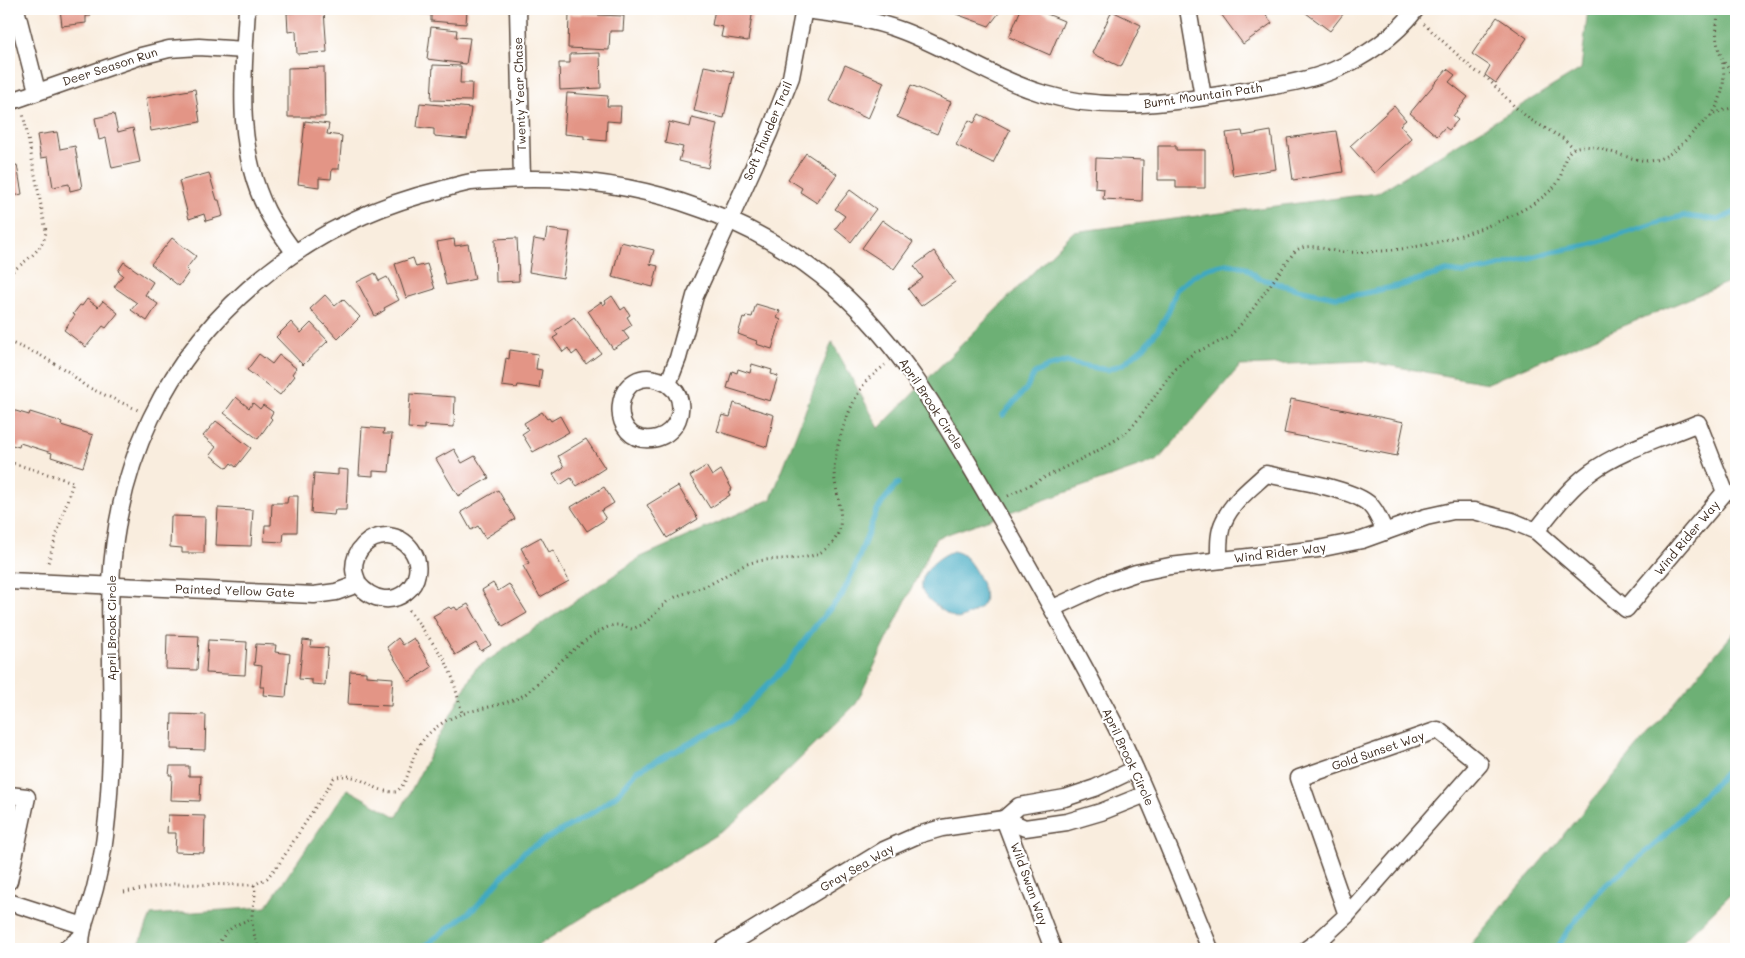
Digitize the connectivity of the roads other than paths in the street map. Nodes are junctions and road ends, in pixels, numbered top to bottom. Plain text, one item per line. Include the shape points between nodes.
1 (16, 9) edge
2 (248, 9) edge
3 (518, 9) edge
4 (1188, 9) edge
5 (804, 10) edge
6 (1415, 11) edge
7 (245, 50) junction
8 (38, 91) junction
9 (1203, 98) junction
10 (14, 100) edge
11 (522, 179) junction
12 (729, 220) junction
13 (294, 252) junction
14 (668, 384) dead end
15 (1536, 531) junction
16 (1385, 532) junction
17 (1219, 560) junction
18 (9, 581) edge
19 (358, 584) dead end
20 (110, 586) junction
21 (1053, 608) junction
22 (1135, 769) junction
23 (1146, 794) junction
24 (9, 795) edge
25 (1004, 819) junction
26 (9, 881) edge
27 (9, 902) edge
28 (1347, 915) junction
29 (82, 938) edge
30 (66, 949) edge
31 (722, 949) edge
32 (1053, 949) edge
33 (1210, 949) edge
34 (1307, 949) edge

1 - 8 street
2 - 7 street
3 - 11 street, Twenty Year Chase
4 - 9 street
5 - 9 street, Burnt Mountain Path via 879,23 1016,83 1070,100 1133,106
5 - 12 street, Soft Thunder Trail via 791,77 770,133
6 - 9 street, Burnt Mountain Path via 1374,49 1332,71 1296,82
7 - 8 street, Deer Season Run via 169,49
7 - 13 street via 242,91 248,152 267,211
8 - 10 street, Deer Season Run
11 - 12 street, April Brook Circle via 591,182 628,188 691,205
11 - 13 street, April Brook Circle via 471,182 414,196 366,214
12 - 14 street, Soft Thunder Trail via 695,296
12 - 21 street, April Brook Circle via 800,260 832,285 866,316 898,354 937,409
13 - 20 street, April Brook Circle via 255,281 208,330 152,416 121,504
15 - 15 street, Wind Rider Way via 1626,609 1725,492 1698,423 1613,458 1590,473 1567,493
15 - 16 street, Wind Rider Way via 1512,520 1474,511 1426,517
16 - 17 street, Wind Rider Way via 1318,549
16 - 17 street via 1371,506 1363,499 1350,493 1266,474 1233,507 1223,522
17 - 21 street, Wind Rider Way via 1136,573
18 - 20 street, Painted Yellow Gate
19 - 20 street, Painted Yellow Gate via 314,595
20 - 29 street, April Brook Circle via 112,733 108,799 102,855
21 - 22 street, April Brook Circle
22 - 23 street, April Brook Circle
22 - 25 street, Gray Sea Way via 1065,798 1019,806
23 - 25 street, Gray Sea Way via 1067,822 1025,828
23 - 33 street, April Brook Circle
24 - 26 street via 27,797
25 - 31 street, Gray Sea Way via 942,828 884,850
25 - 32 street, Wild Swan Way
27 - 29 street
28 - 28 street, Gold Sunset Way via 1480,764 1438,730 1299,778
28 - 34 street, Gold Sunset Way
29 - 30 street

